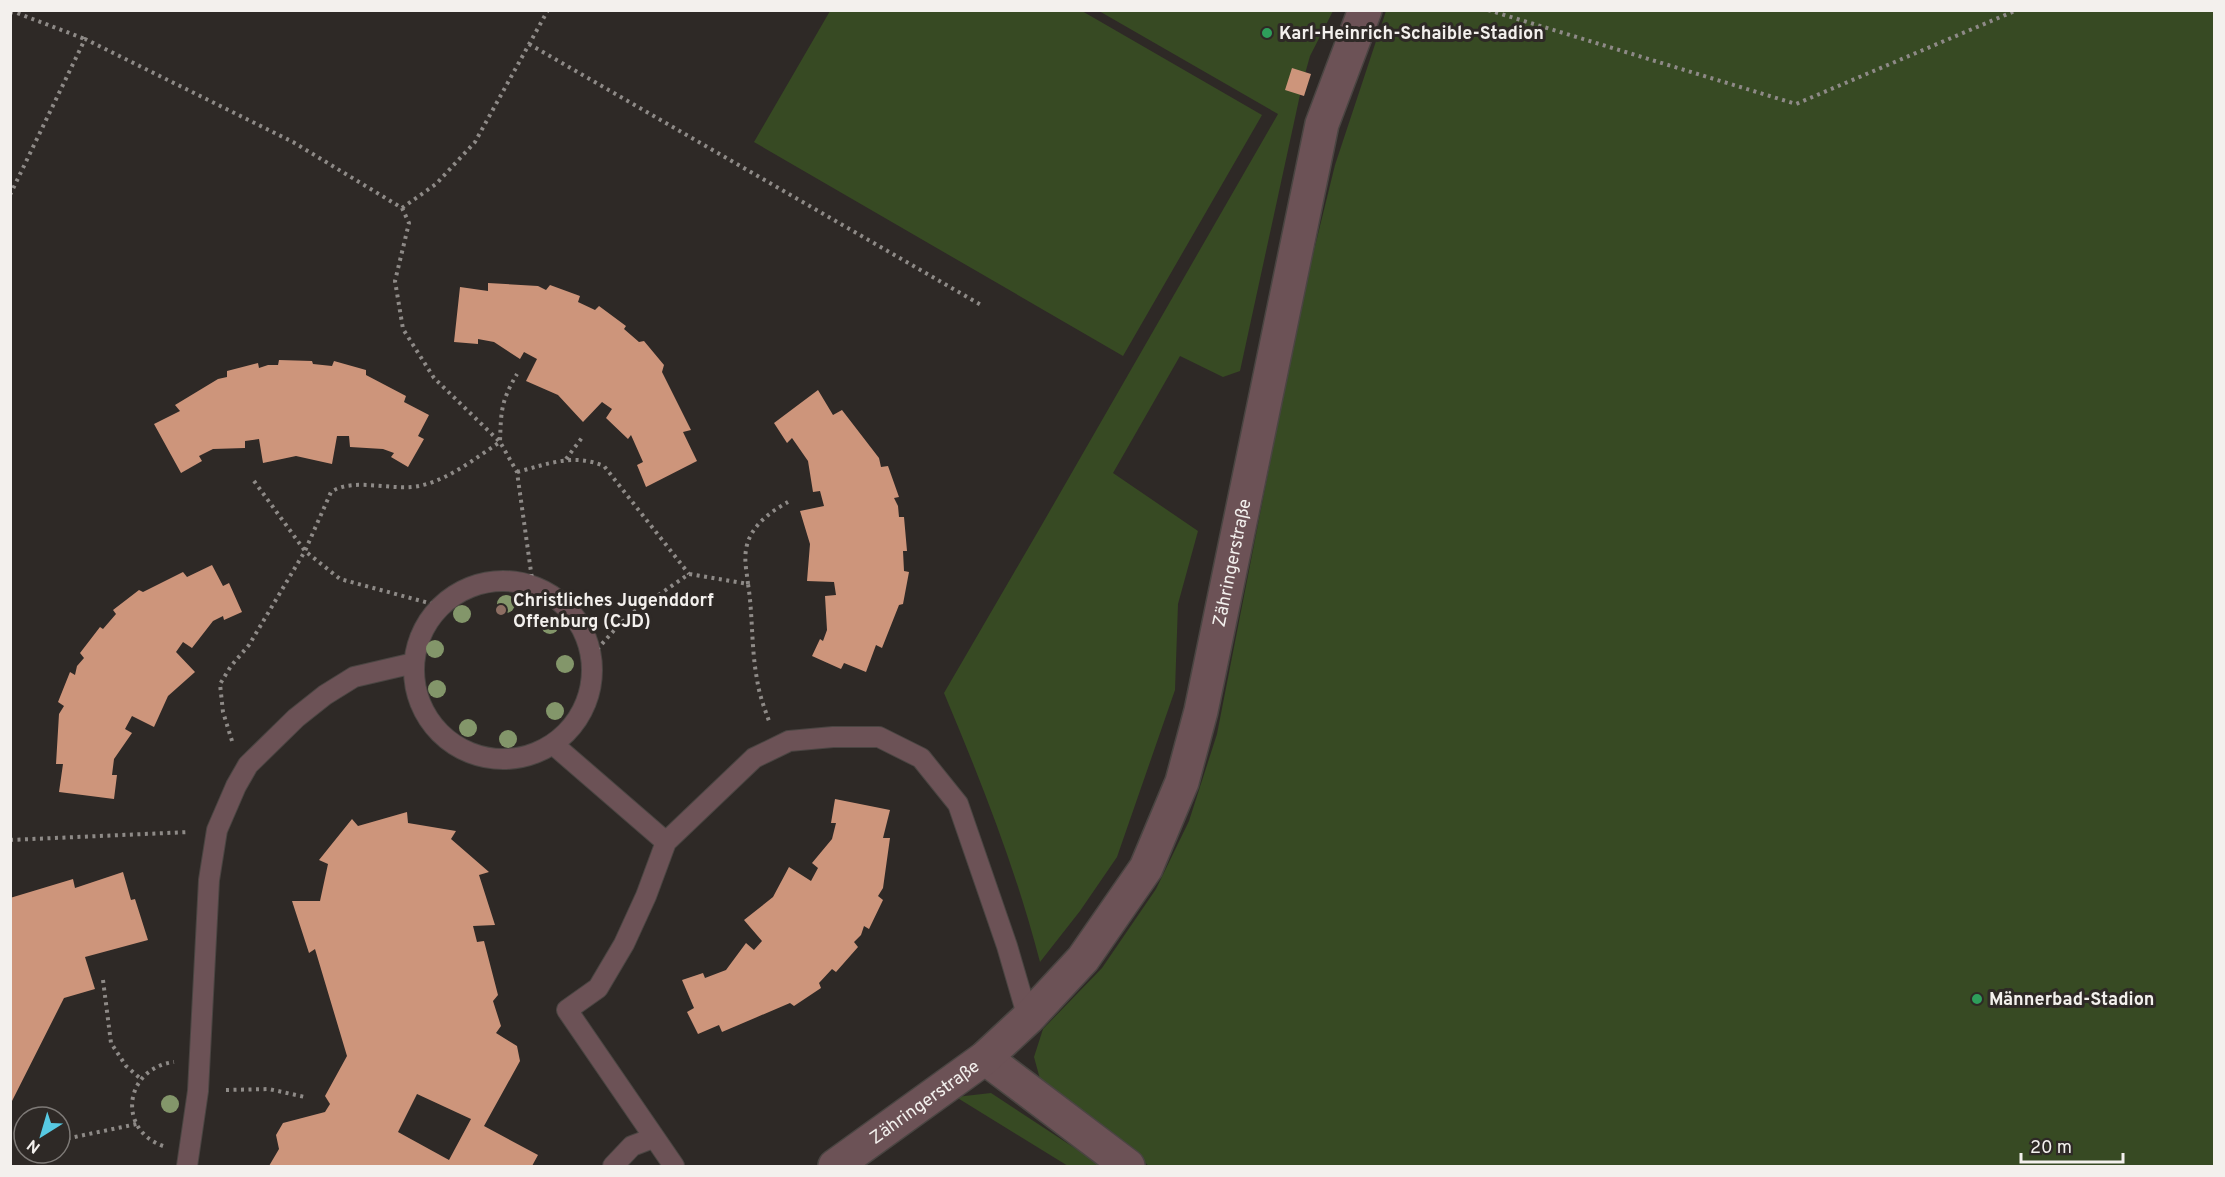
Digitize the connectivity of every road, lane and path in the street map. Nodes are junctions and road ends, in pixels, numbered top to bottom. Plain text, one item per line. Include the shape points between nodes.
1 (548, 10) edge
2 (1365, 10) edge
3 (1488, 10) edge
4 (2017, 10) edge
5 (10, 12) edge
6 (85, 39) junction
7 (529, 44) junction
8 (10, 195) edge
9 (402, 208) junction
10 (983, 306) dead end
11 (517, 374) dead end
12 (584, 435) dead end
13 (500, 442) junction
14 (566, 460) junction
15 (517, 472) junction
16 (254, 482) dead end
17 (788, 501) dead end
18 (305, 551) junction
19 (689, 574) junction
20 (748, 584) junction
21 (533, 586) junction
22 (440, 606) junction
23 (592, 655) junction
24 (414, 663) junction
25 (554, 745) junction
26 (779, 746) junction
27 (249, 765) junction
28 (217, 830) junction
29 (10, 840) edge
30 (666, 842) junction
31 (103, 980) dead end
32 (1028, 1018) junction
33 (985, 1058) junction
34 (198, 1067) junction
35 (141, 1079) junction
36 (198, 1091) junction
37 (305, 1097) dead end
38 (137, 1124) junction
39 (72, 1138) edge
40 (653, 1138) junction
41 (190, 1147) junction
42 (187, 1167) edge
43 (614, 1167) edge
44 (674, 1167) edge
45 (835, 1167) edge
46 (1128, 1167) edge

1 - 7 path
2 - 32 street, Zähringerstraße via 1322,124 1201,711 1182,782 1146,868 1083,959
3 - 4 path via 1796,104
5 - 6 path
6 - 8 path
6 - 9 path via 293,142
7 - 9 path via 475,142 436,184
7 - 10 path
9 - 13 path via 409,224 395,281 403,329 435,378
11 - 13 path via 505,395
12 - 14 path
13 - 15 path
13 - 18 path via 456,471 424,485 339,487 331,492
14 - 15 path
14 - 19 path via 588,459 604,466
15 - 21 path
16 - 18 path
17 - 20 path via 768,514 753,533 746,550
18 - 22 path via 340,579
18 - 27 path via 249,645 220,684 232,740
19 - 20 path
19 - 23 path via 625,618
20 - 26 path via 756,678
21 - 22 lane via 509,581 484,583 460,592
21 - 23 lane via 572,613 585,632
22 - 24 lane via 427,623
23 - 25 lane via 592,681 586,706 572,728
24 - 25 lane via 417,692 428,718 447,740 471,754 499,760 528,757
24 - 27 lane via 354,677 296,718
25 - 30 lane
26 - 30 lane via 754,758
26 - 32 lane via 811,739 879,737 921,758 958,804
27 - 28 lane
28 - 29 path
28 - 34 lane via 209,880
30 - 40 lane via 624,944 598,988 567,1010
31 - 35 path via 111,1043 126,1066
32 - 33 street, Zähringerstraße
33 - 45 street, Zähringerstraße
33 - 46 street, Zähringerstraße
34 - 35 path via 180,1061 160,1064
34 - 36 lane
35 - 38 path via 134,1091 132,1110
36 - 37 path via 269,1089
36 - 41 lane
38 - 39 path
38 - 41 path via 152,1142 170,1149
40 - 43 lane via 632,1146
40 - 44 lane
41 - 42 lane

